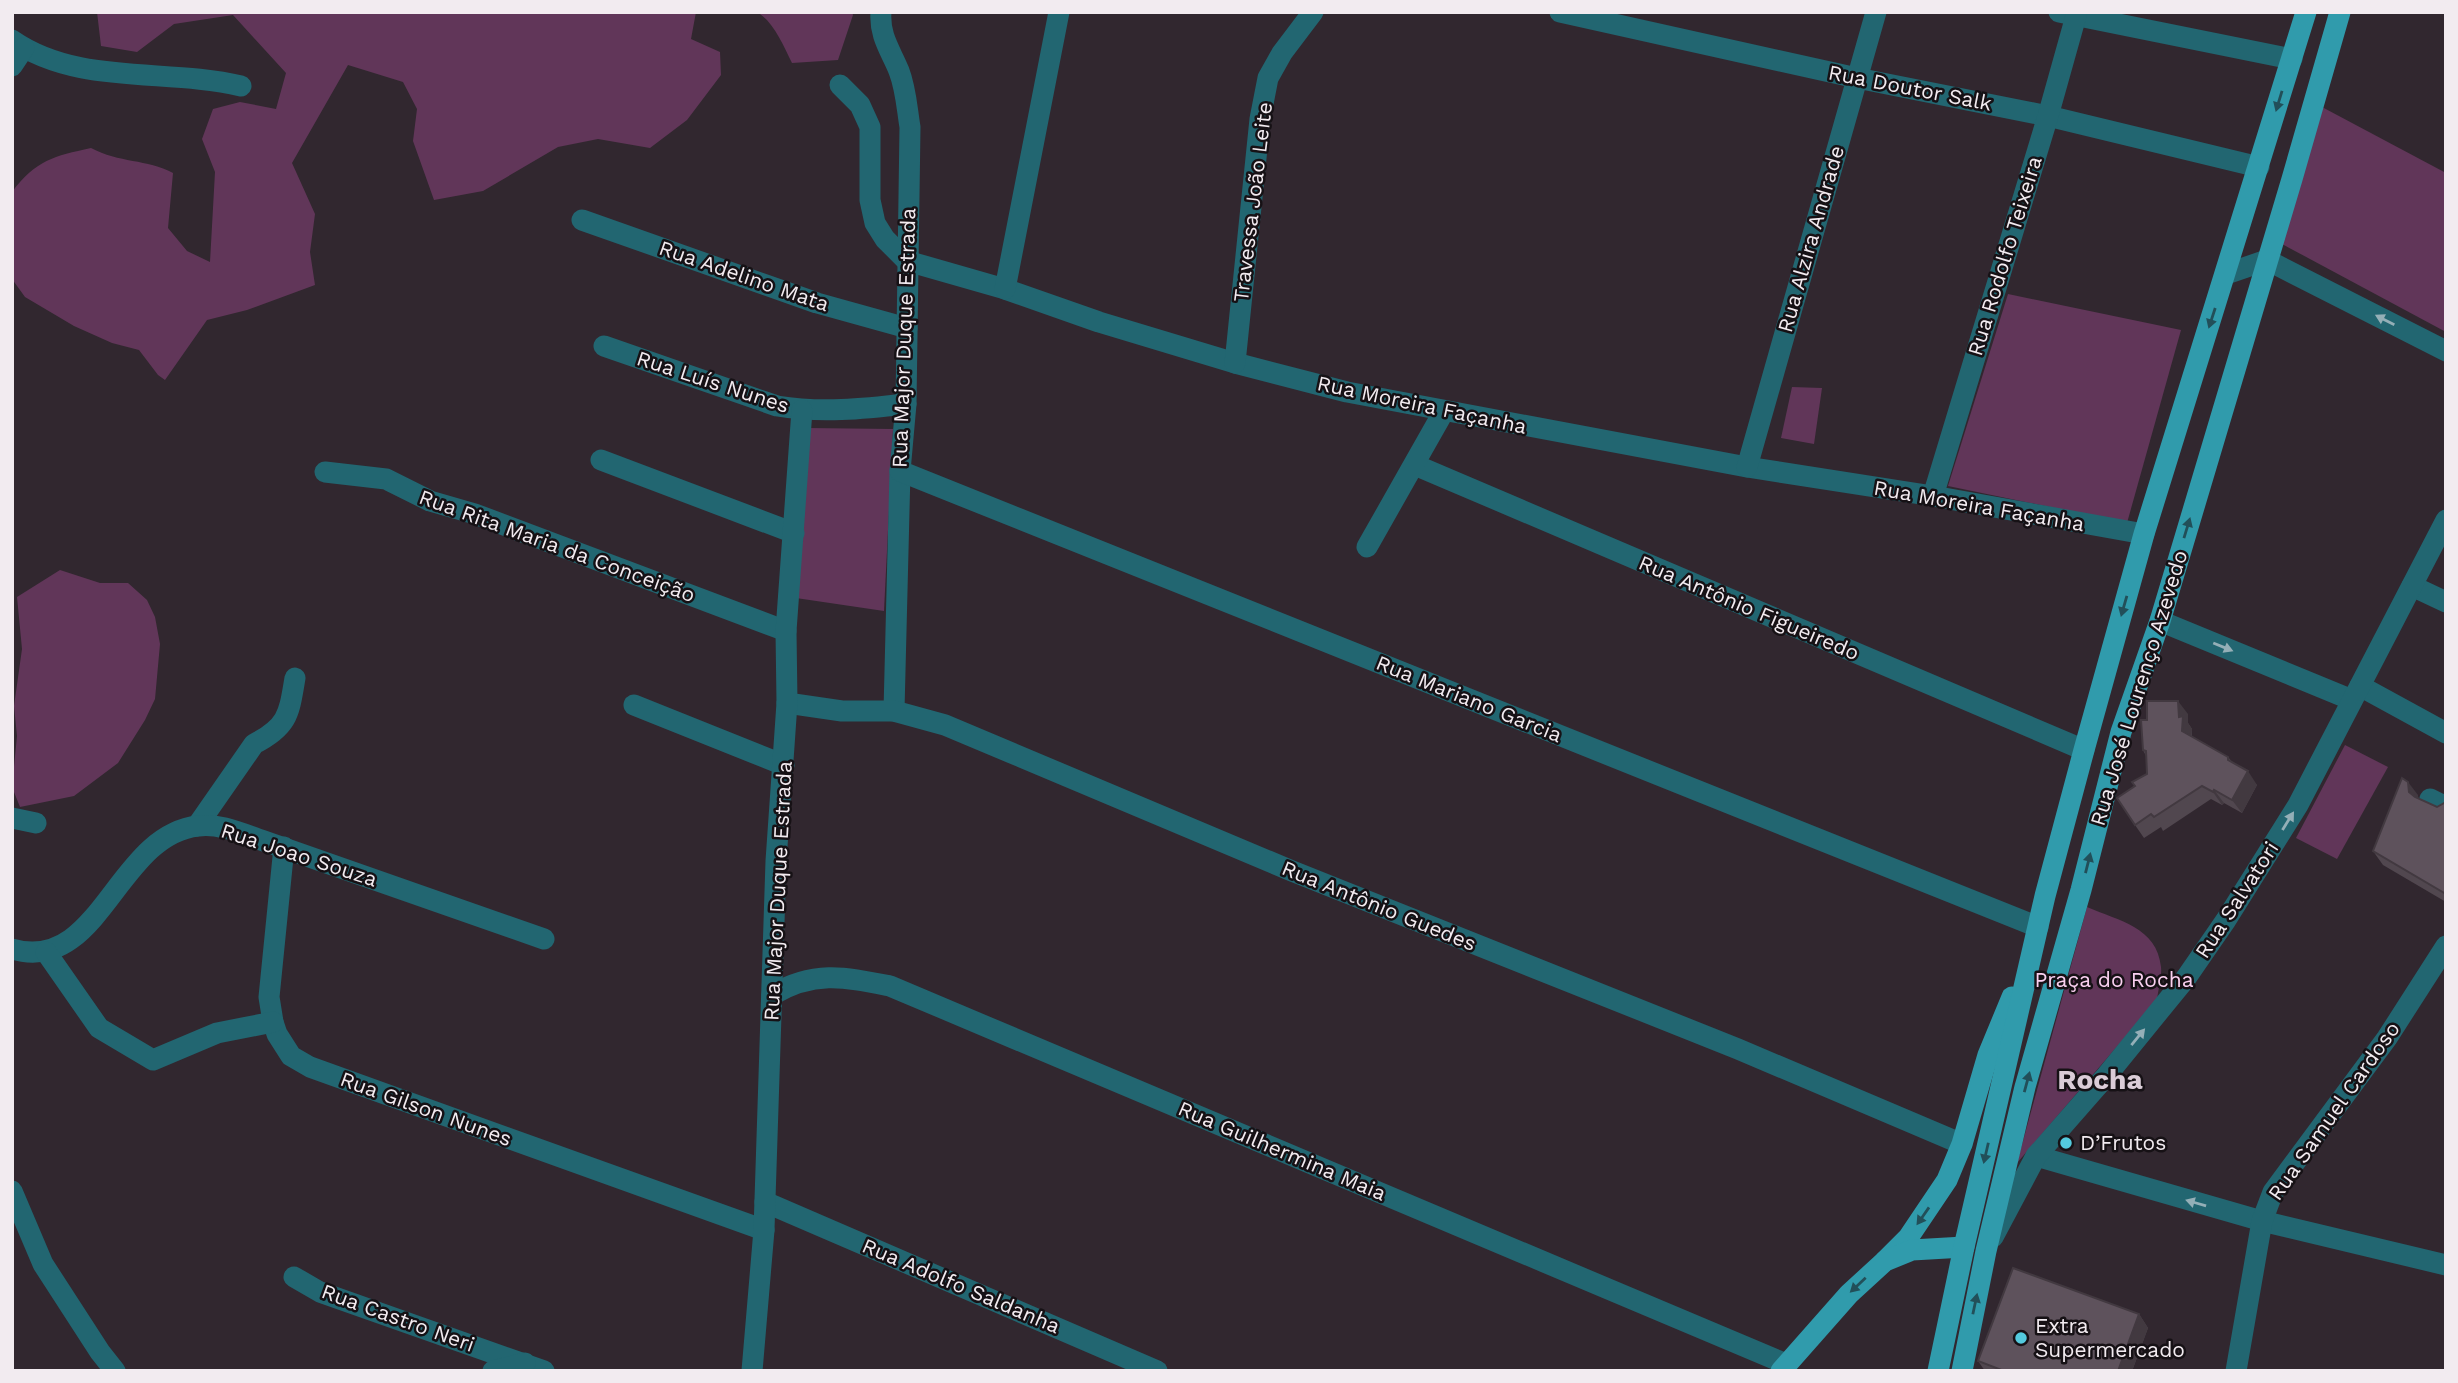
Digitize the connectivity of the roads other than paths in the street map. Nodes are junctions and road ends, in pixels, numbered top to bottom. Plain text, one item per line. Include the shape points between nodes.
1 (881, 12) edge
2 (1059, 12) edge
3 (1313, 12) edge
4 (1560, 12) edge
5 (1876, 12) edge
6 (2306, 12) edge
7 (2340, 12) edge
8 (2068, 14) edge
9 (16, 52) edge
10 (2292, 59) junction
11 (1857, 78) junction
12 (840, 85) dead end
13 (241, 86) dead end
14 (2048, 116) junction
15 (2259, 167) junction
16 (582, 220) dead end
17 (2267, 260) junction
18 (907, 261) junction
19 (2226, 274) junction
20 (1005, 289) junction
21 (907, 328) junction
22 (604, 346) dead end
23 (2446, 351) edge
24 (1235, 363) junction
25 (906, 404) junction
26 (802, 410) junction
27 (1444, 411) junction
28 (601, 460) dead end
29 (1415, 466) junction
30 (1747, 467) junction
31 (900, 471) junction
32 (325, 472) dead end
33 (1933, 496) junction
34 (2446, 520) edge
35 (794, 533) junction
36 (2144, 534) junction
37 (1367, 547) dead end
38 (2412, 586) junction
39 (2446, 602) edge
40 (2160, 621) junction
41 (786, 631) junction
42 (295, 678) dead end
43 (2356, 693) junction
44 (787, 703) junction
45 (634, 705) dead end
46 (894, 711) junction
47 (2446, 733) edge
48 (2084, 750) junction
49 (785, 765) junction
50 (12, 818) edge
51 (36, 823) dead end
52 (197, 825) junction
53 (284, 847) junction
54 (2038, 927) junction
55 (544, 939) dead end
56 (2446, 946) edge
57 (12, 949) edge
58 (2033, 951) junction
59 (46, 952) junction
60 (772, 995) junction
61 (273, 1022) junction
62 (1962, 1144) junction
63 (2036, 1156) junction
64 (12, 1191) edge
65 (765, 1202) junction
66 (2262, 1222) junction
67 (764, 1230) junction
68 (1964, 1247) junction
69 (1986, 1251) junction
70 (1885, 1261) junction
71 (2446, 1265) edge
72 (294, 1277) dead end
73 (535, 1367) edge
74 (1784, 1367) edge
75 (115, 1371) edge
76 (494, 1371) edge
77 (752, 1371) edge
78 (1157, 1371) edge
79 (1938, 1371) edge
80 (1962, 1371) edge
81 (2236, 1371) edge

1 - 18 street, Rua Major Duque Estrada via 884,43 899,71 910,127
2 - 20 street
3 - 24 street, Travessa João Leite via 1268,78
4 - 11 street, Rua Doutor Salk
5 - 11 street, Rua Alzira Andrade
6 - 10 main road, Rua José Lourenço Azevedo
7 - 17 main road, Rua José Lourenço Azevedo
8 - 10 street
8 - 14 street, Rua Rodolfo Teixeira
9 - 13 street via 117,73
10 -> 15 main road, Rua José Lourenço Azevedo
11 - 14 street, Rua Doutor Salk
11 - 30 street, Rua Alzira Andrade
12 - 18 street via 860,105 870,127 870,200 875,223
14 - 15 street, Rua Doutor Salk
14 - 33 street, Rua Rodolfo Teixeira
15 - 19 main road, Rua José Lourenço Azevedo
16 - 21 street, Rua Adelino Mata via 817,303
17 - 19 street
23 -> 17 street
40 -> 17 main road, Rua José Lourenço Azevedo
18 - 20 street, Rua Moreira Façanha
18 - 21 street, Rua Major Duque Estrada
19 -> 36 main road, Rua José Lourenço Azevedo
20 - 24 street, Rua Moreira Façanha
21 - 25 street, Rua Major Duque Estrada
22 - 26 street, Rua Luís Nunes via 760,401
24 - 27 street, Rua Moreira Façanha
25 - 26 street, Rua Luís Nunes
25 - 31 street, Rua Major Duque Estrada
26 - 35 street, Rua Major Duque Estrada
27 - 29 street
27 - 30 street, Rua Moreira Façanha
28 - 35 street
29 - 37 street
29 - 48 street, Rua Antônio Figueiredo
30 - 33 street, Rua Moreira Façanha
31 - 46 street, Rua Major Duque Estrada
31 - 54 street, Rua Mariano Garcia
32 - 41 street, Rua Rita Maria da Conceição via 386,479 429,500 475,513
33 - 36 street, Rua Moreira Façanha
34 - 38 street, Rua Salvatori
35 - 41 street, Rua Major Duque Estrada
36 -> 48 main road, Rua José Lourenço Azevedo
38 - 39 street
38 - 43 street, Rua Salvatori
40 -> 43 street
69 -> 40 main road, Rua José Lourenço Azevedo via 2025,1087 2122,732
41 - 44 street, Rua Major Duque Estrada
42 - 52 street via 288,717 254,744
43 - 47 street
63 -> 43 street, Rua Salvatori via 2199,961 2298,805
44 - 46 street, Rua Antônio Guedes
44 - 49 street, Rua Major Duque Estrada
45 - 49 street
46 - 62 street, Rua Antônio Guedes via 945,725
48 - 54 main road, Rua José Lourenço Azevedo
49 - 60 street, Rua Major Duque Estrada via 776,861
50 - 51 street
52 - 53 street, Rua Joao Souza
52 - 59 street, Rua Joao Souza via 172,834 140,856 76,937
53 - 55 street, Rua Joao Souza
53 - 61 street, Rua Gilson Nunes via 269,997
54 - 58 main road, Rua José Lourenço Azevedo
56 - 66 street, Rua Samuel Cardoso via 2387,1038 2273,1192
57 - 59 street
58 - 62 main road via 1988,1055
58 -> 68 main road, Rua José Lourenço Azevedo
59 - 61 street via 99,1028 153,1060 217,1033
60 - 65 street, Rua Major Duque Estrada
60 - 74 street, Rua Guilhermina Maia via 794,982 839,976 890,986
61 - 67 street, Rua Gilson Nunes via 291,1056 310,1067
62 -> 70 main road via 1927,1211
66 -> 63 street
63 - 69 street, Rua Salvatori
64 - 75 street via 43,1264
65 - 67 street, Rua Major Duque Estrada
65 - 78 street, Rua Adolfo Saldanha
66 - 71 street
66 - 81 street, Rua Samuel Cardoso
67 - 77 street, Rua Major Duque Estrada
68 - 70 main road via 1912,1250
68 - 79 main road, Rua José Lourenço Azevedo
80 -> 69 main road, Rua José Lourenço Azevedo
70 -> 74 main road
72 - 73 street, Rua Castro Neri via 320,1292
73 - 76 street

